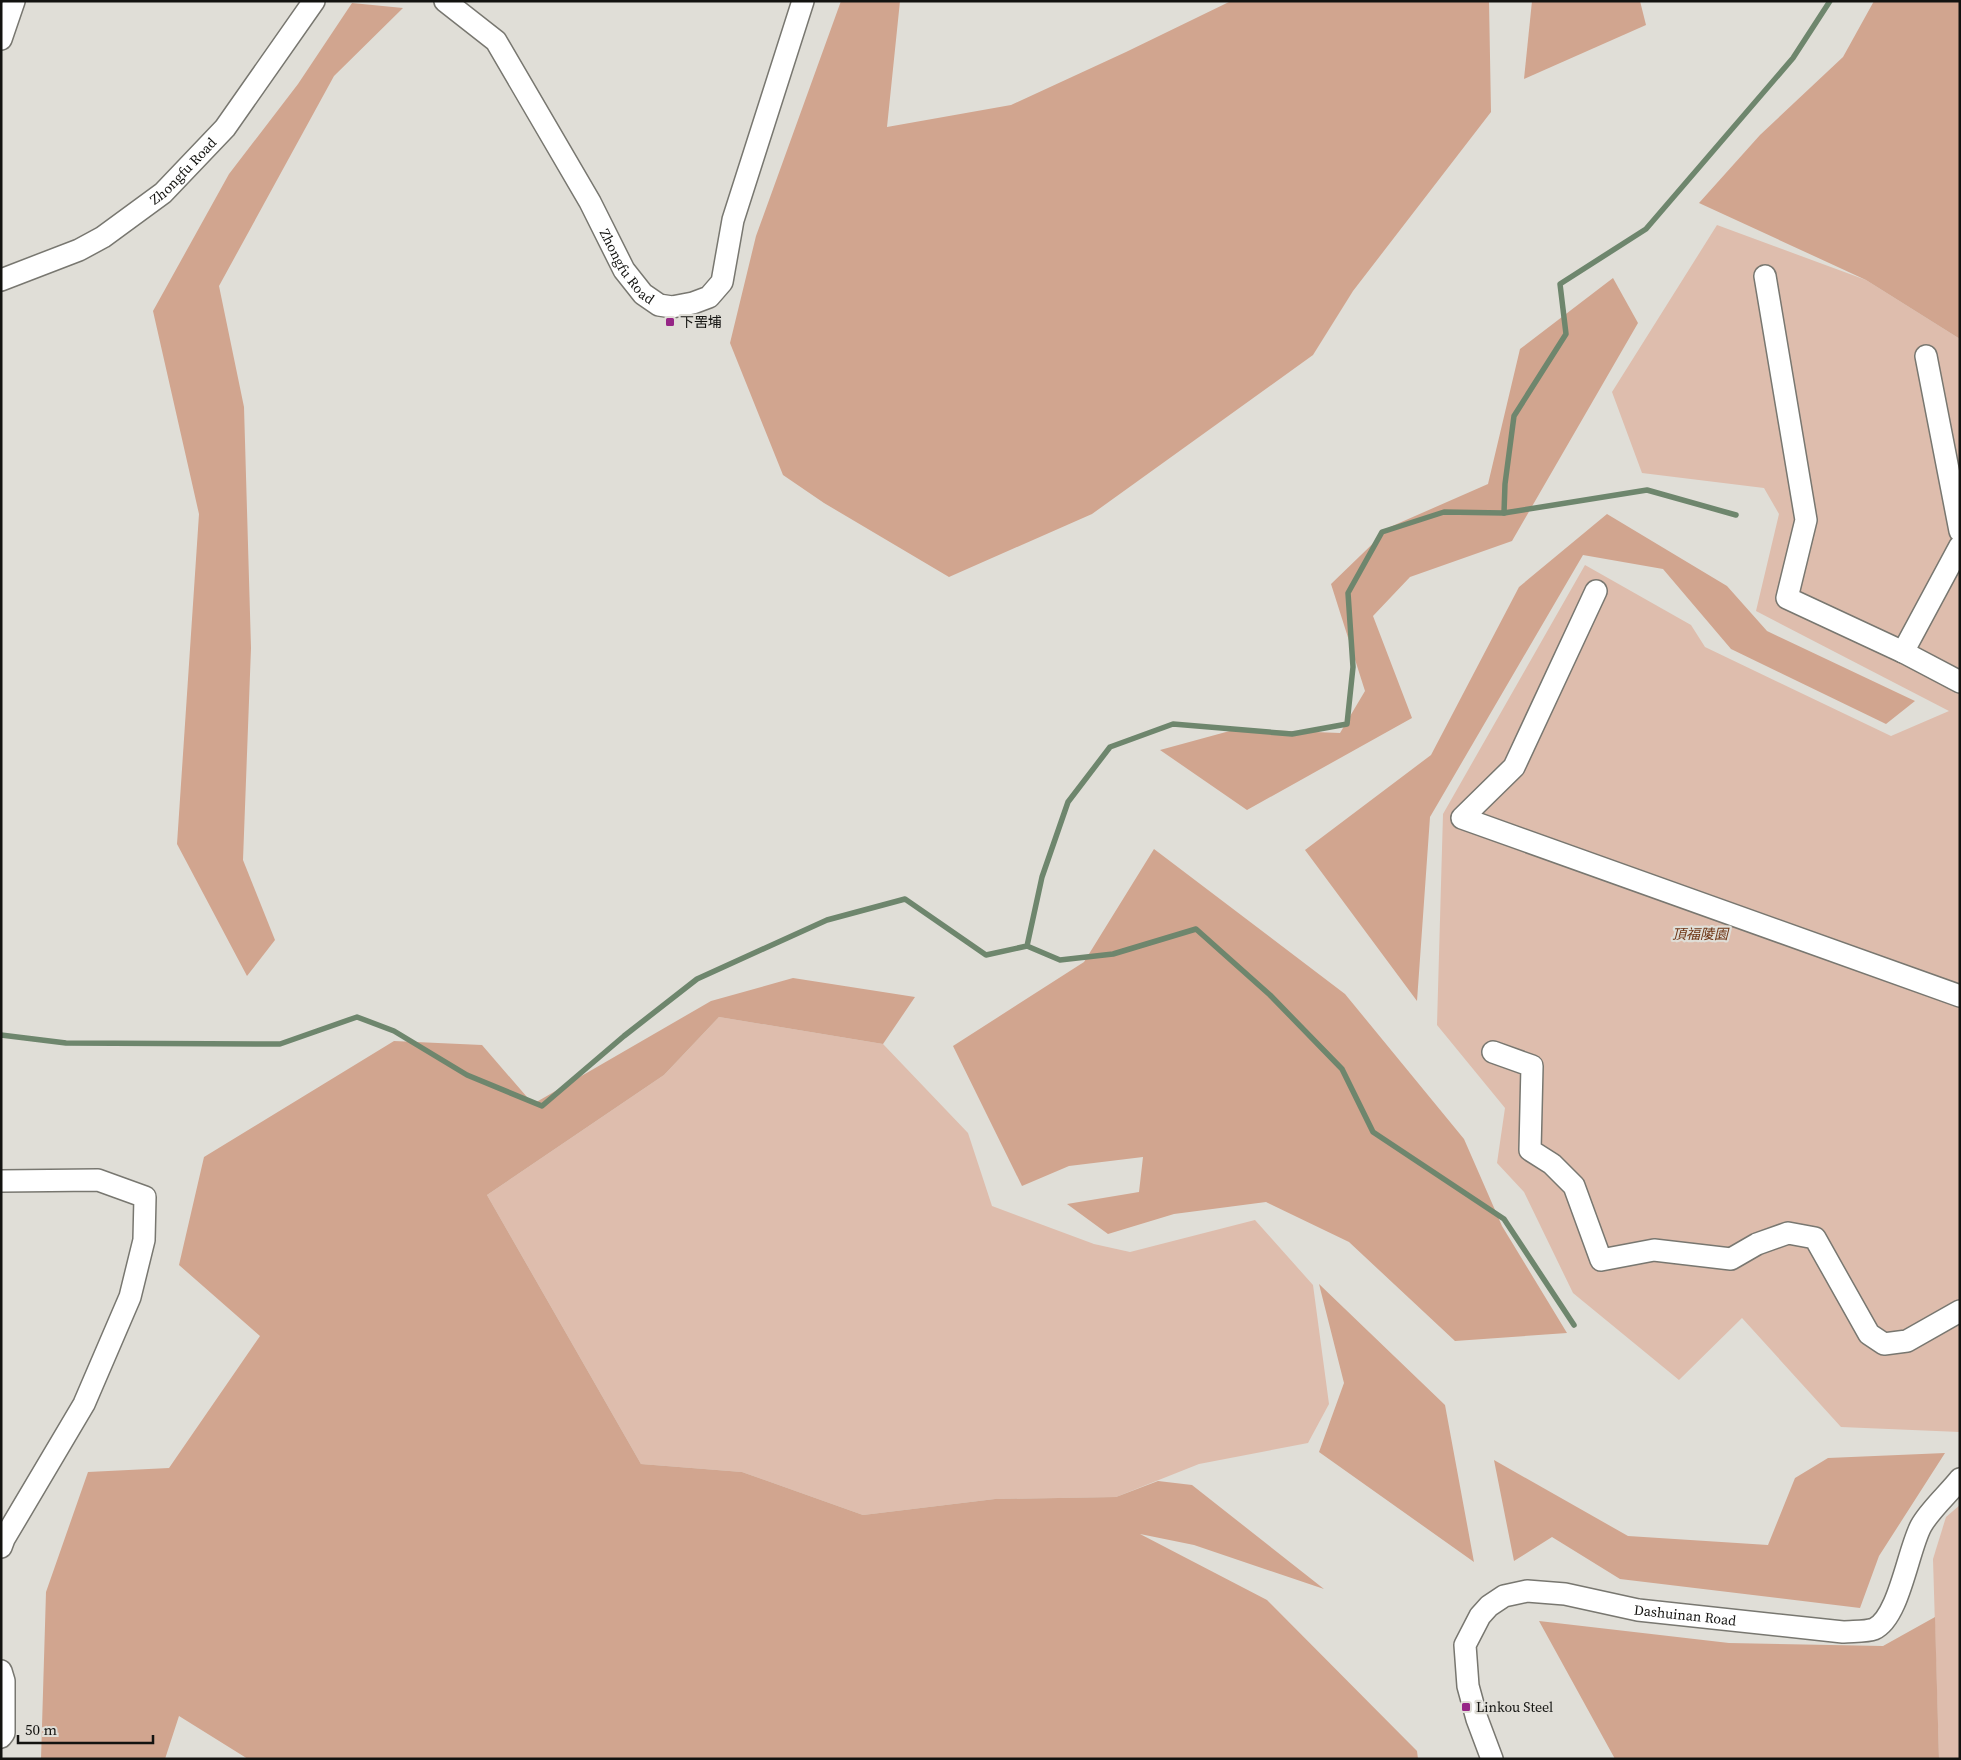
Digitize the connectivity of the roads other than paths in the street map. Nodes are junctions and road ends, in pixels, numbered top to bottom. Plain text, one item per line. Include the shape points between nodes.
1 (14, 1) edge
2 (314, 1) edge
3 (445, 1) edge
4 (803, 1) edge
5 (1, 39) edge
6 (1765, 276) dead end
7 (1, 280) edge
8 (1926, 356) dead end
9 (1960, 531) edge
10 (1960, 546) edge
11 (1596, 591) dead end
12 (1903, 652) junction
13 (1960, 682) edge
14 (1960, 996) edge
15 (1493, 1052) dead end
16 (1, 1181) edge
17 (1960, 1311) edge
18 (1960, 1479) edge
19 (1, 1547) edge
20 (1, 1671) edge
21 (1, 1737) edge
22 (1492, 1759) edge

1 - 5 street
2 - 7 street, Zhongfu Road via 225,128 163,193 103,237 79,250
3 - 4 street, Zhongfu Road via 496,41 590,202 624,270 643,294 659,305 672,307 709,297 722,282 733,220
6 - 12 street via 1806,520 1787,598
8 - 9 street
10 - 12 street
11 - 14 street via 1514,767 1462,818
12 - 13 street
15 - 17 street via 1532,1066 1530,1150 1552,1164 1574,1186 1601,1260 1654,1250 1731,1259 1788,1233 1815,1238 1869,1334 1884,1344 1907,1341
16 - 19 street via 98,1180 145,1197 144,1240 130,1297 84,1404
18 - 22 street, Dashuinan Road via 1921,1525 1893,1608 1873,1629 1843,1632 1638,1610 1565,1594 1527,1591 1504,1596 1480,1616 1465,1645 1468,1686
20 - 21 street via 4,1680 4,1733

